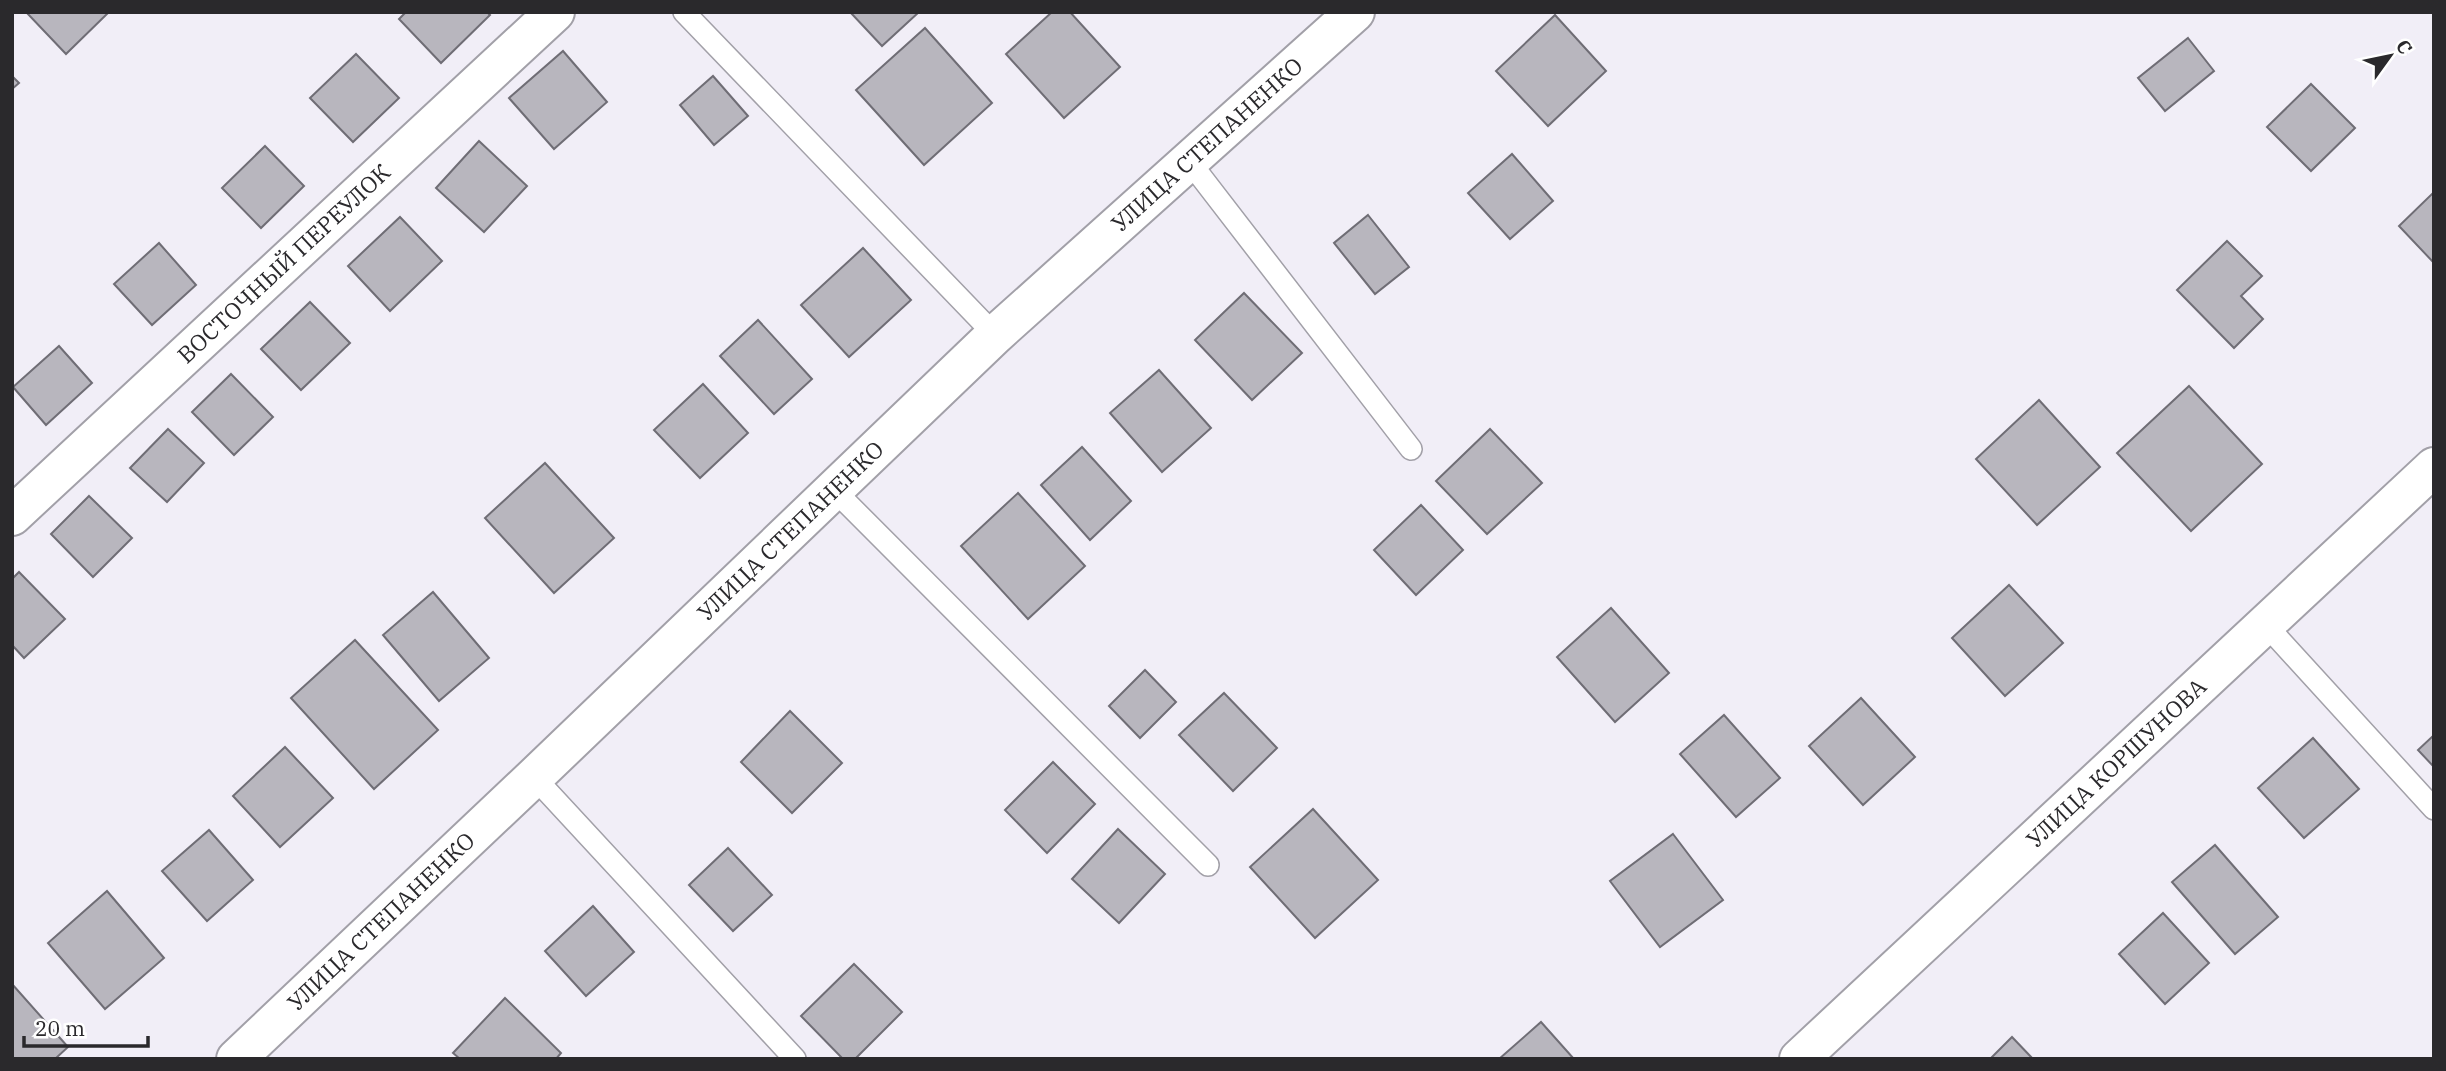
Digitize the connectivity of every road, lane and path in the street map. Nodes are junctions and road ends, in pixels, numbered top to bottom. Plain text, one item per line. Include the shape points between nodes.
1 (555, 12) edge
2 (684, 12) edge
3 (1355, 12) edge
4 (1189, 161) junction
5 (995, 335) junction
6 (1411, 449) dead end
7 (2434, 467) edge
8 (834, 490) junction
9 (12, 516) edge
10 (2265, 624) junction
11 (534, 777) junction
12 (2434, 809) edge
13 (1208, 865) dead end
14 (236, 1059) edge
15 (794, 1059) edge
16 (1799, 1059) edge

1 - 9 street, ВОСТОЧНЫЙ ПЕРЕУЛОК
2 - 5 lane
3 - 4 street, УЛИЦА СТЕПАНЕНКО
4 - 5 street, УЛИЦА СТЕПАНЕНКО
4 - 6 lane
5 - 8 street, УЛИЦА СТЕПАНЕНКО
7 - 10 street, УЛИЦА КОРШУНОВА
8 - 11 street, УЛИЦА СТЕПАНЕНКО
8 - 13 lane
10 - 12 lane
10 - 16 street, УЛИЦА КОРШУНОВА
11 - 14 street, УЛИЦА СТЕПАНЕНКО
11 - 15 lane

